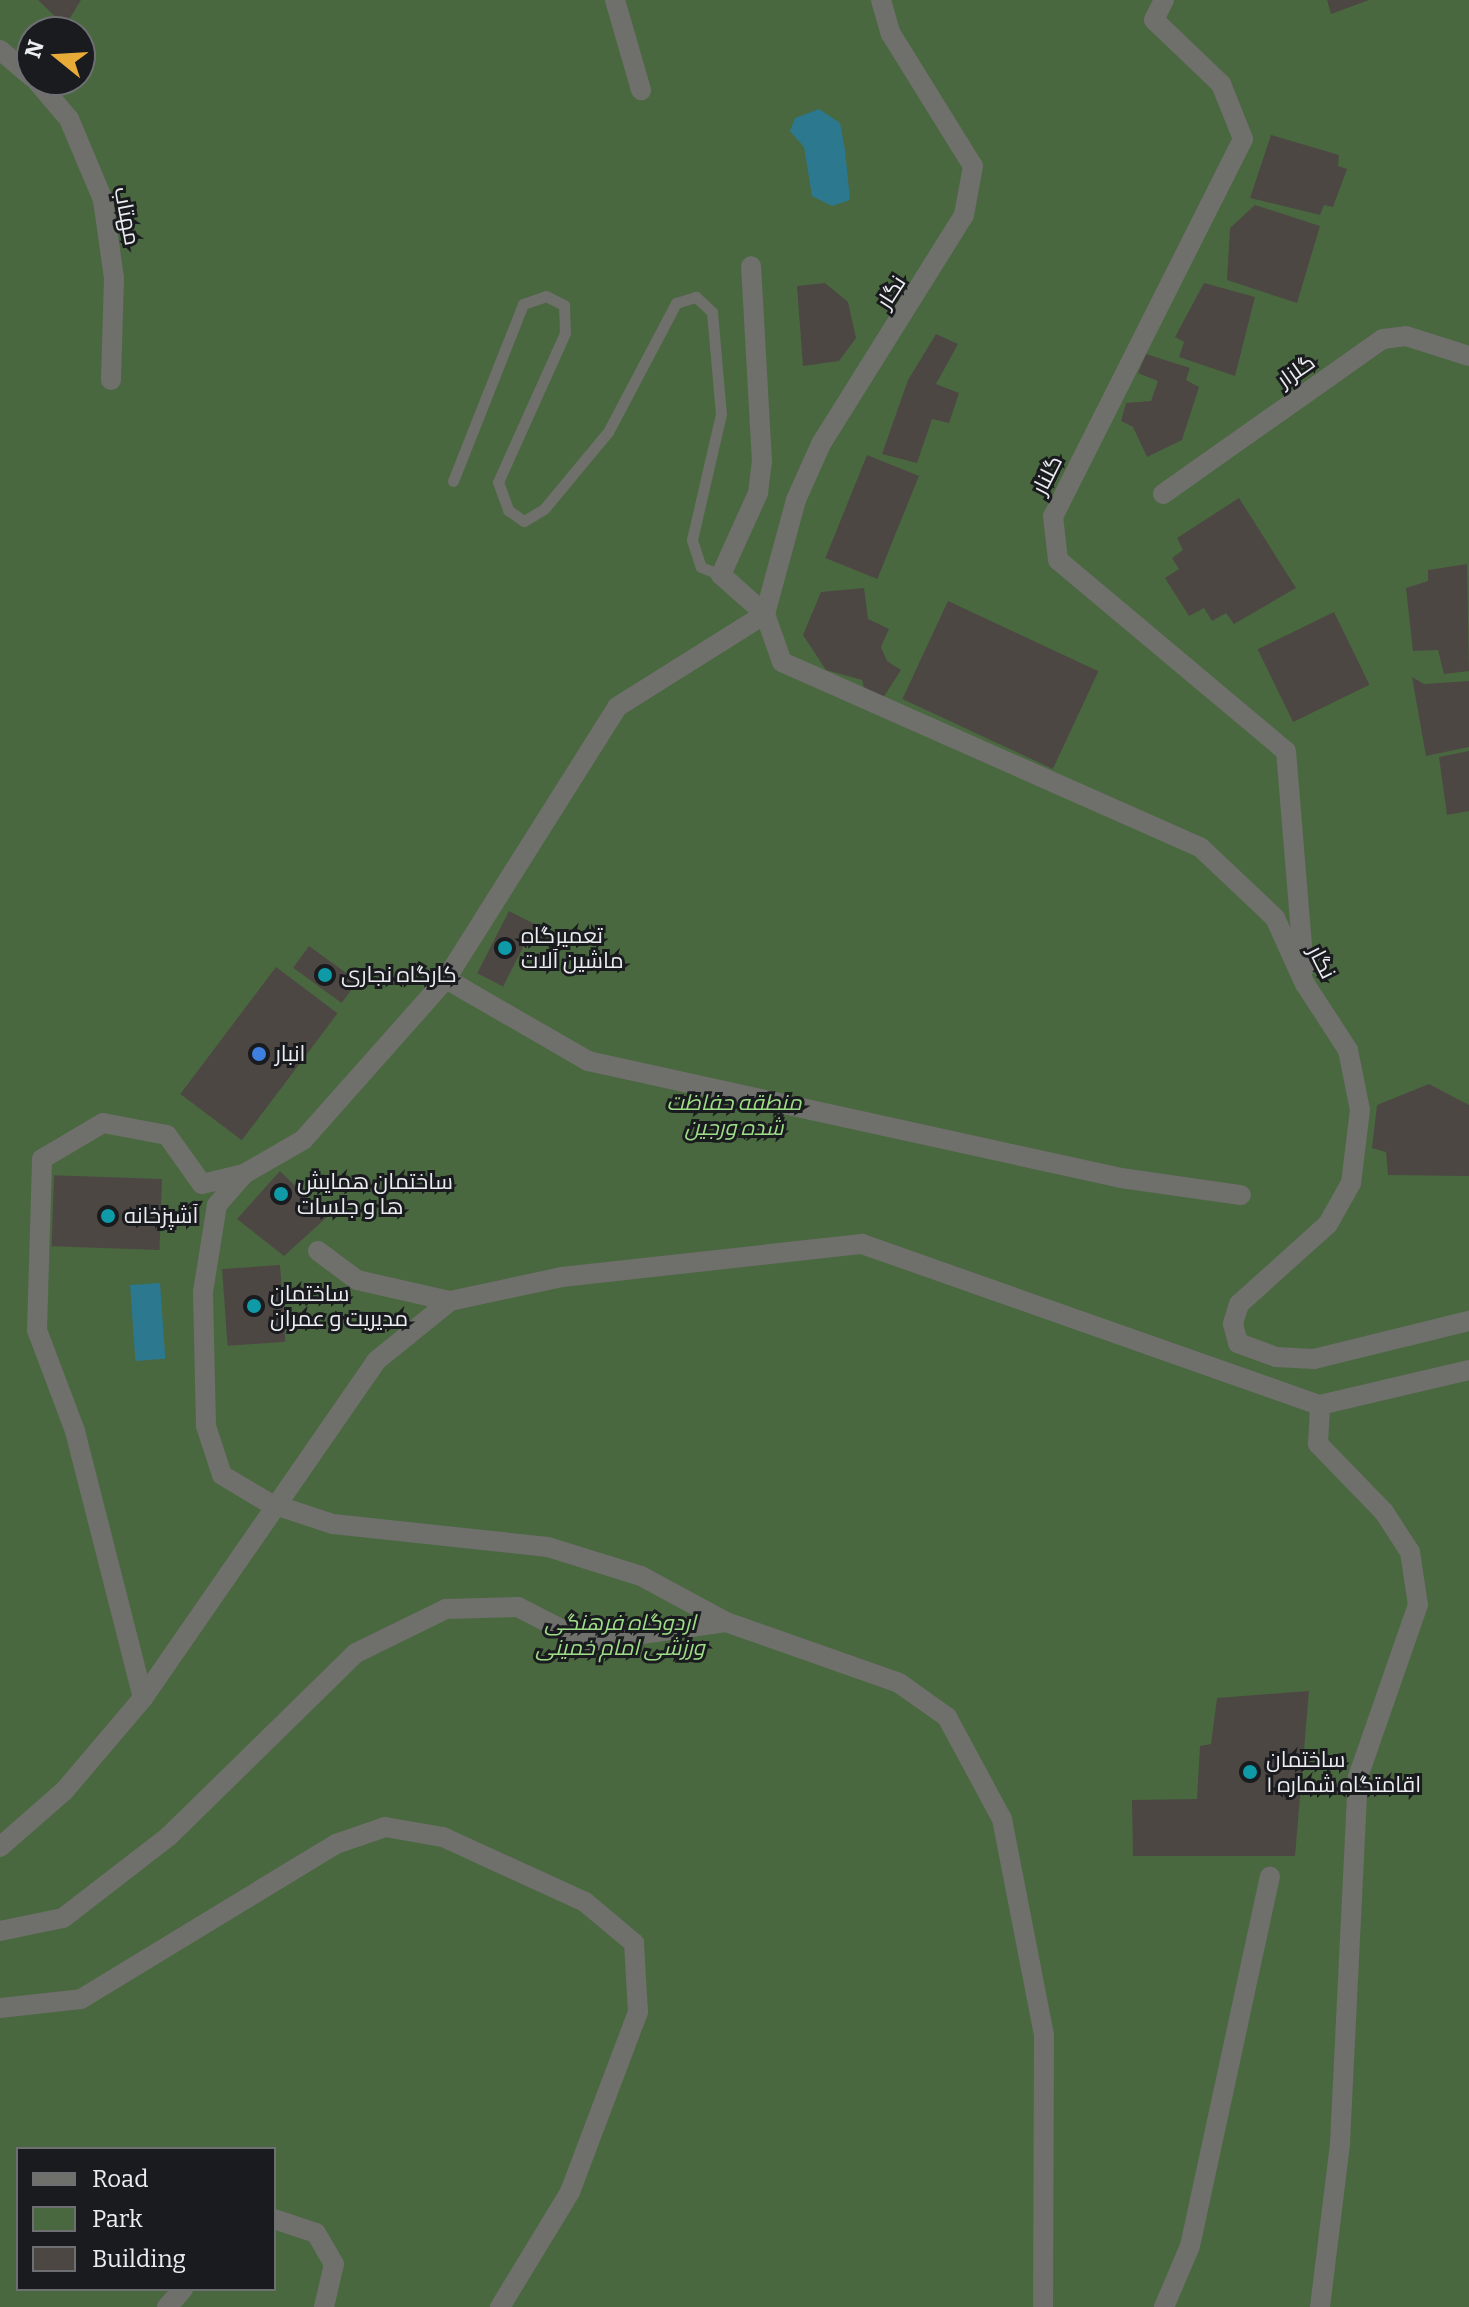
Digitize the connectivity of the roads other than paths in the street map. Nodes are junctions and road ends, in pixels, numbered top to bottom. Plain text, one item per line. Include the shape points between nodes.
1 (615, 0) edge
2 (881, 0) edge
3 (1164, 0) edge
4 (0, 50) edge
5 (16, 63) edge
6 (641, 90) dead end
7 (49, 96) edge
8 (751, 266) dead end
9 (1469, 356) edge
10 (111, 380) dead end
11 (453, 481) dead end
12 (1163, 494) dead end
13 (721, 575) junction
14 (765, 614) junction
15 (446, 979) junction
16 (1305, 984) junction
17 (244, 1174) junction
18 (1241, 1195) dead end
19 (318, 1251) dead end
20 (450, 1301) junction
21 (1469, 1321) edge
22 (1238, 1343) junction
23 (1469, 1370) edge
24 (1226, 1372) junction
25 (1320, 1405) junction
26 (726, 1622) junction
27 (143, 1698) junction
28 (0, 1847) edge
29 (1270, 1877) dead end
30 (0, 1931) edge
31 (0, 2008) edge
32 (276, 2220) edge
33 (181, 2291) edge
34 (167, 2307) edge
35 (324, 2307) edge
36 (500, 2307) edge
37 (1043, 2307) edge
38 (1164, 2307) edge
39 (1320, 2307) edge

1 - 6 street
2 - 14 street, نگار via 891,34 973,166 971,178 964,215 937,265 821,444 796,500
3 - 16 street, گلنار via 1154,20 1221,84 1243,139 1053,516 1058,560 1286,751
4 - 5 street, مهتاب
7 - 10 street, مهتاب via 69,119 103,200 114,278
8 - 13 street via 762,462 758,493
9 - 12 street, گلزار via 1406,336 1383,339
11 - 13 lane via 523,304 546,296 564,305 565,333 498,482 508,510 524,521 544,509 608,432 676,303 696,297 712,312 721,414 692,540 701,567
13 - 14 street, نگار
14 - 15 street via 617,707
14 - 16 street, نگار via 782,662 1200,847 1275,918
15 - 17 street via 303,1140
15 - 18 street via 588,1061 1121,1178
16 - 22 street, نگار via 1348,1050 1360,1110 1351,1183 1328,1224 1239,1304 1233,1324
17 - 26 street, bridge via 217,1205 203,1292 206,1426 222,1475 269,1503 333,1524 548,1547 641,1576
17 - 27 street via 202,1184 167,1135 103,1123 42,1159 37,1330 75,1431
19 - 20 street via 357,1280
20 - 24 street via 562,1277 862,1244
20 - 27 street via 376,1361
21 - 22 street via 1314,1359 1276,1357
22 - 24 street
23 - 25 street
24 - 25 street
25 - 39 street via 1318,1444 1384,1512 1410,1552 1418,1605 1358,1777 1340,2143
26 - 30 street via 586,1642 518,1607 446,1609 356,1653 169,1836 63,1918
26 - 37 street via 899,1683 947,1717 1002,1819 1044,2035
27 - 28 street via 65,1790
29 - 38 street via 1190,2246
31 - 36 street via 81,1999 336,1844 385,1827 443,1837 585,1902 634,1943 638,2012 570,2192
32 - 35 street via 316,2233 334,2264
33 - 34 street

